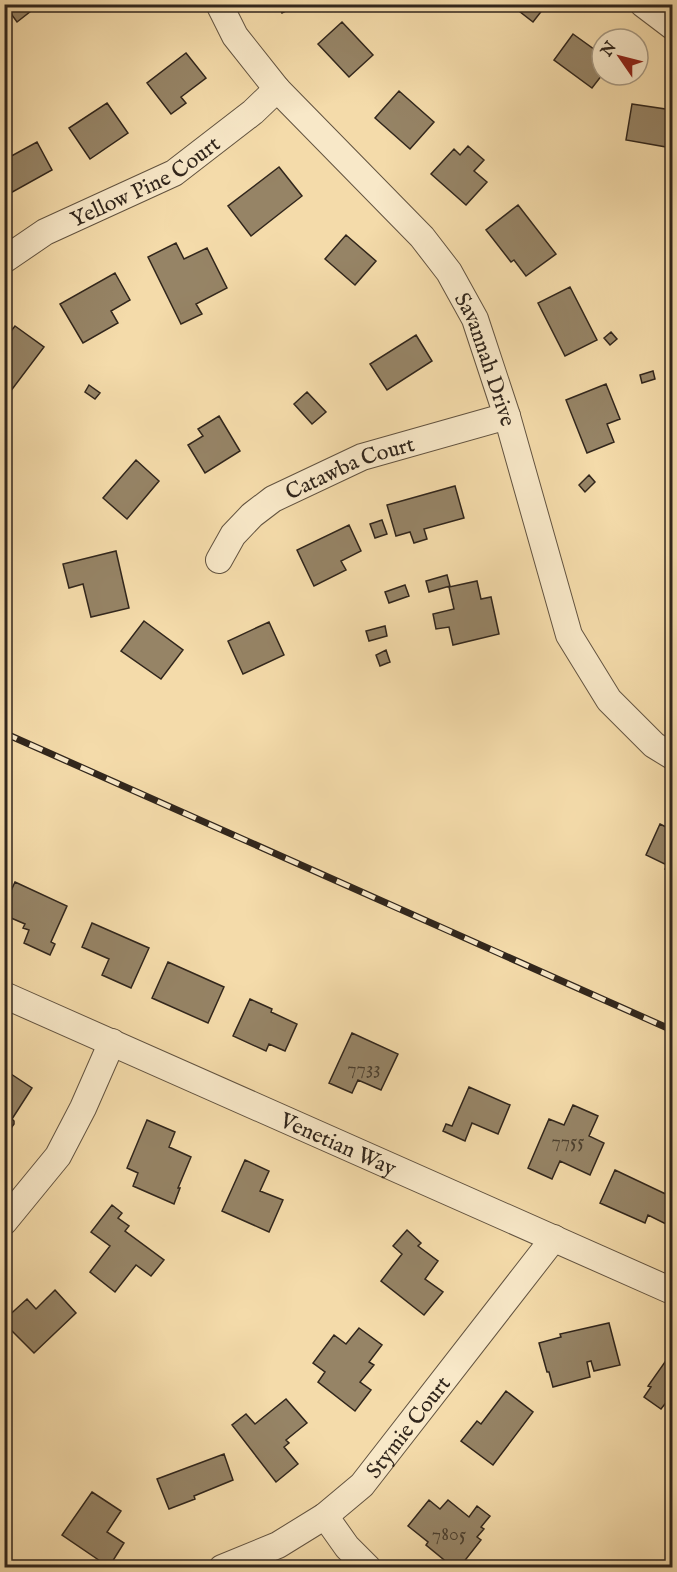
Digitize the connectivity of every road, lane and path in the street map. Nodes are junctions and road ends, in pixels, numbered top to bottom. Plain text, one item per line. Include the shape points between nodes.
1 (219, 4) edge
2 (643, 4) edge
3 (672, 26) edge
4 (277, 88) junction
5 (4, 260) edge
6 (507, 416) junction
7 (219, 560) dead end
8 (672, 756) edge
9 (4, 995) edge
10 (112, 1042) junction
11 (4, 1222) edge
12 (554, 1238) junction
13 (672, 1291) edge
14 (324, 1516) junction
15 (222, 1568) edge
16 (368, 1568) edge

1 - 4 street, Savannah Drive via 235,36
2 - 3 street
4 - 5 street, Yellow Pine Court via 253,112 174,173 45,232
4 - 6 street, Savannah Drive via 422,237 449,272 475,319
6 - 7 street, Catawba Court via 362,457 273,499 233,535
6 - 8 street, Savannah Drive via 569,635 609,700 654,745
9 - 10 street, Venetian Way
10 - 11 street via 58,1156
10 - 12 street, Venetian Way
12 - 13 street, Venetian Way
12 - 14 street, Stymie Court via 362,1485
14 - 15 street, Stymie Court via 278,1545
14 - 16 street

